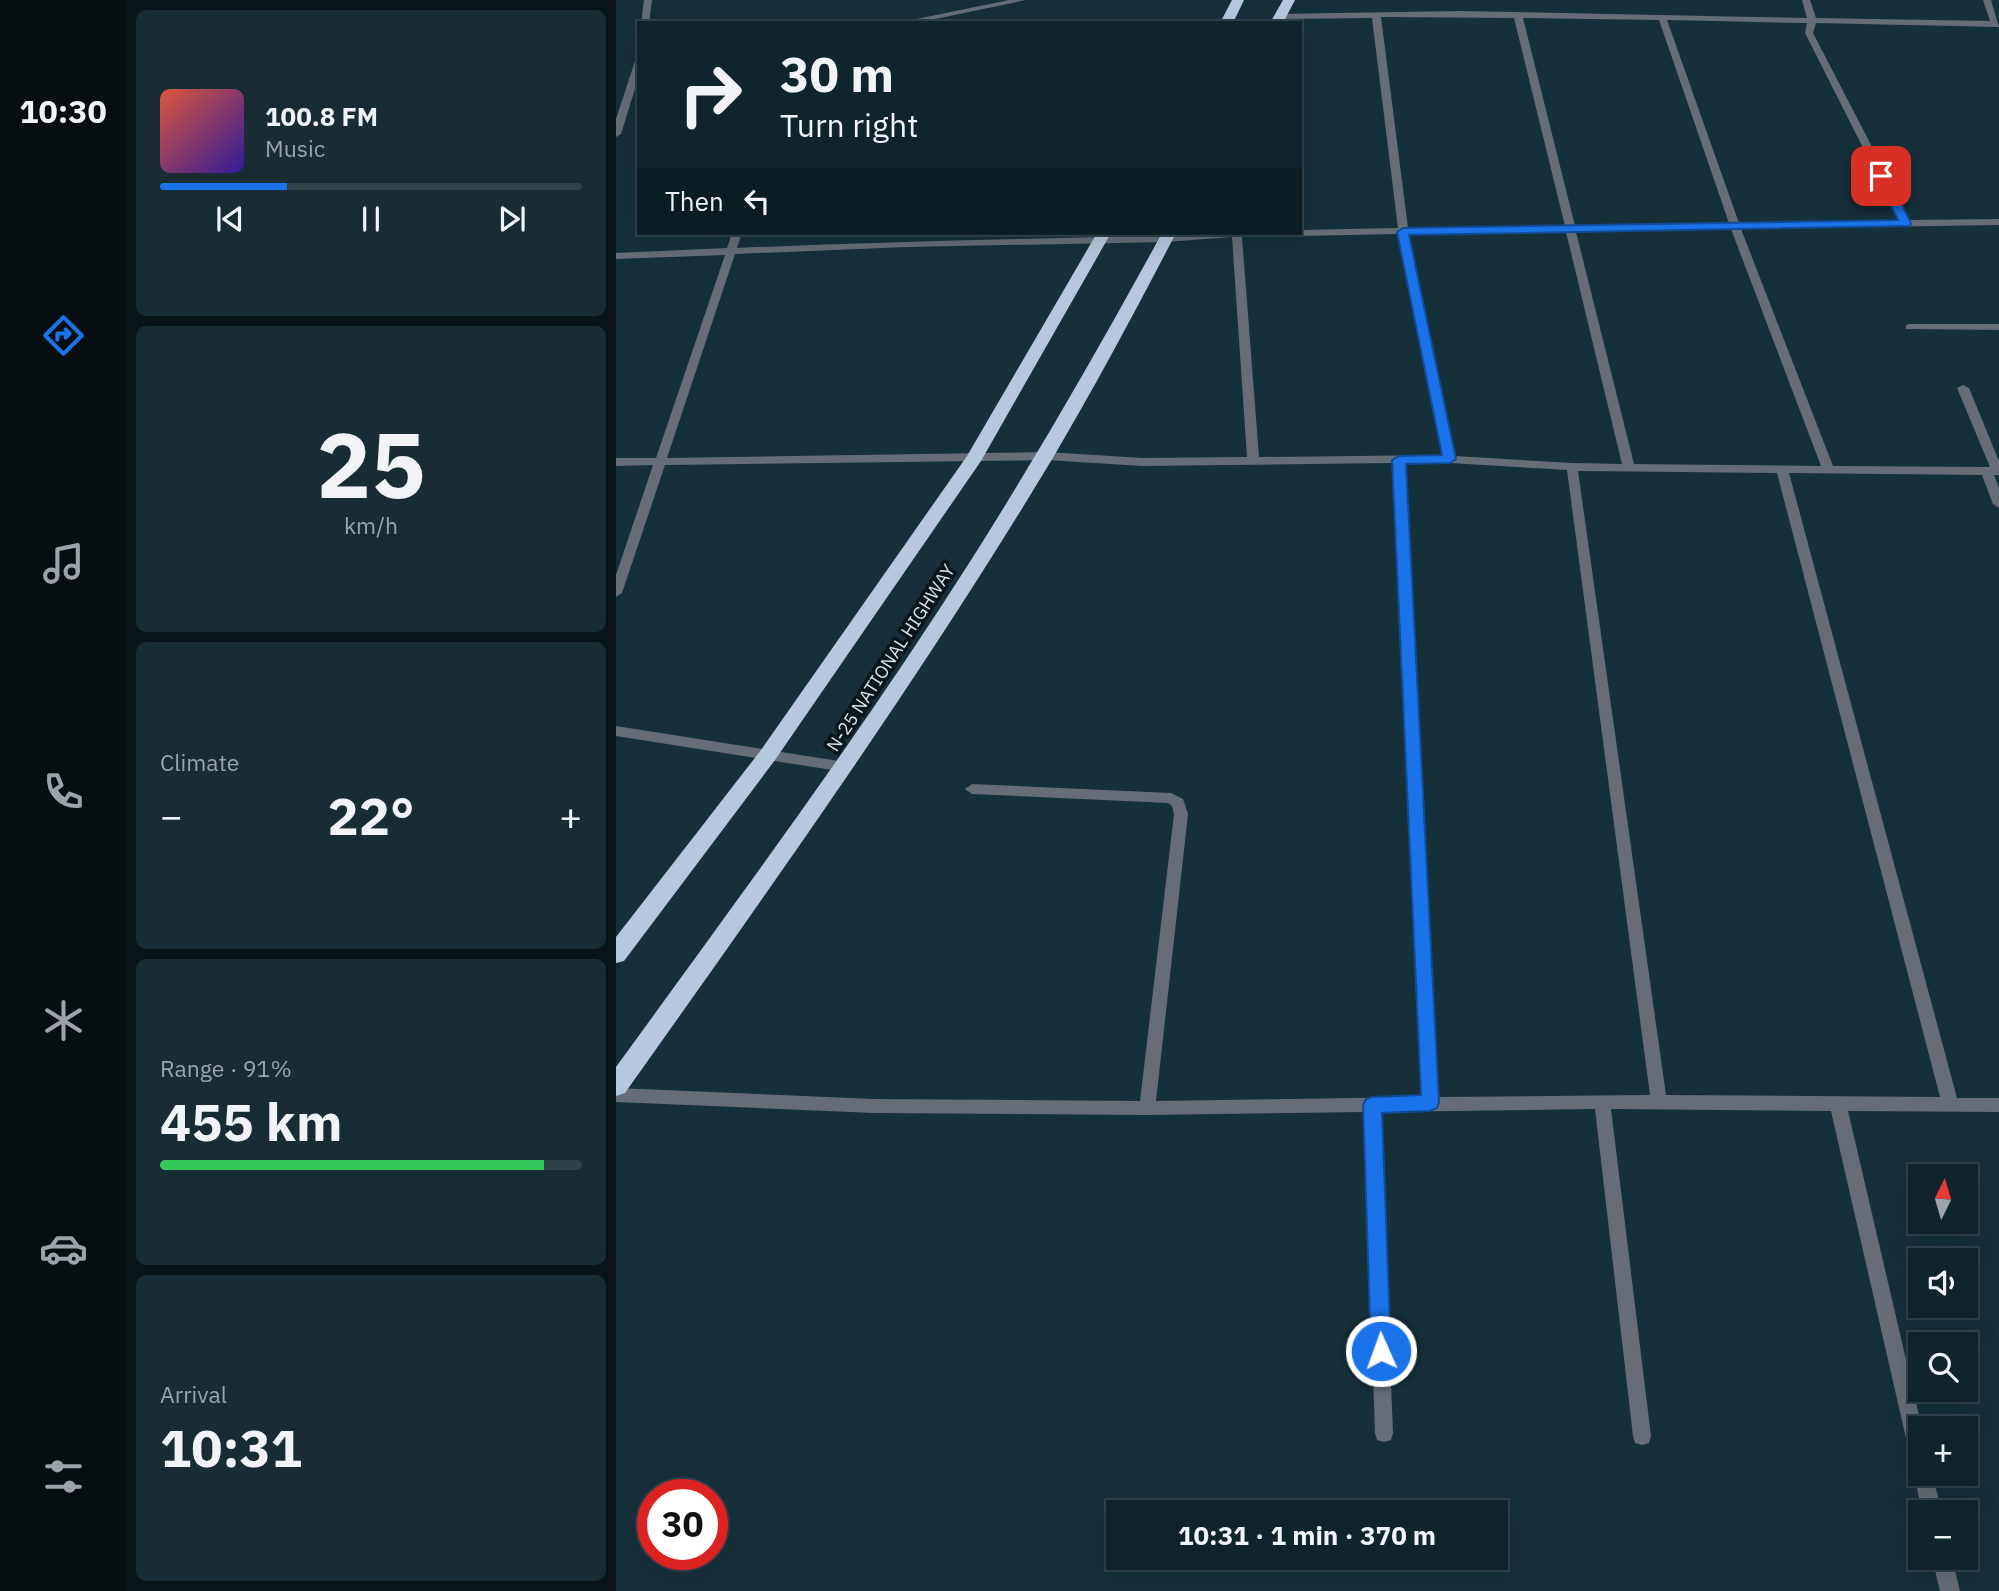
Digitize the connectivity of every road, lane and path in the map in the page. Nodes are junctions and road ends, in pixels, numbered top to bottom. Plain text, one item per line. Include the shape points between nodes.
1 (648, 0) edge
2 (1022, 0) edge
3 (1238, 0) edge
4 (1289, 0) edge
5 (1806, 0) edge
6 (1987, 0) edge
7 (953, 12) junction
8 (1376, 15) junction
9 (1518, 15) junction
10 (1662, 18) junction
11 (1278, 19) edge
12 (1812, 20) junction
13 (645, 21) edge
14 (910, 21) edge
15 (951, 21) edge
16 (1227, 21) edge
17 (1997, 24) edge
18 (637, 67) edge
19 (616, 134) edge
20 (1999, 222) edge
21 (1906, 223) junction
22 (1735, 226) junction
23 (1569, 229) junction
24 (1403, 232) junction
25 (1302, 233) edge
26 (736, 235) edge
27 (1202, 235) edge
28 (1237, 235) edge
29 (1167, 236) edge
30 (1102, 237) edge
31 (908, 238) edge
32 (732, 250) junction
33 (616, 256) edge
34 (1910, 327) dead end
35 (1999, 327) edge
36 (1963, 388) dead end
37 (1047, 456) junction
38 (975, 457) junction
39 (1253, 459) junction
40 (1450, 459) junction
41 (661, 460) junction
42 (1399, 460) junction
43 (616, 462) edge
44 (1572, 467) junction
45 (1629, 467) junction
46 (1828, 468) junction
47 (1782, 469) junction
48 (1994, 471) edge
49 (1999, 504) edge
50 (616, 593) edge
51 (616, 731) edge
52 (768, 755) junction
53 (845, 767) junction
54 (972, 789) dead end
55 (616, 954) edge
56 (616, 1086) edge
57 (616, 1095) edge
58 (1602, 1101) junction
59 (1430, 1102) junction
60 (1659, 1102) junction
61 (1950, 1103) junction
62 (1838, 1104) junction
63 (1372, 1105) junction
64 (1999, 1105) edge
65 (1147, 1108) junction
66 (1910, 1416) edge
67 (1384, 1433) dead end
68 (1642, 1436) dead end
69 (1945, 1570) edge
70 (1950, 1591) edge

1 - 13 street
2 - 7 street
3 - 16 highway
4 - 11 highway
5 - 12 street
6 - 17 street
7 - 14 street
7 - 15 street
8 - 9 street
8 - 11 street
8 - 24 street
9 - 10 street
9 - 23 street
10 - 12 street
10 - 22 street
12 - 17 street
12 - 21 street via 1809,33
18 - 19 street
20 - 21 street
21 - 22 street
22 - 23 street
22 - 46 street
23 - 24 street
23 - 45 street
24 - 25 street
24 - 40 street
26 - 32 street
27 - 29 street
28 - 39 street
29 - 30 street
29 - 37 highway, N-25 NATIONAL HIGHWAY
30 - 31 street
30 - 38 highway
31 - 32 street
32 - 33 street
32 - 41 street
34 - 35 street
36 - 48 street
37 - 38 street
37 - 39 street via 1142,462
37 - 53 highway, N-25 NATIONAL HIGHWAY
38 - 41 street
38 - 52 highway
39 - 42 street
40 - 42 street
40 - 44 street
41 - 43 street
41 - 50 street
42 - 59 street
44 - 45 street
44 - 60 street
45 - 47 street
46 - 47 street
46 - 48 street
47 - 61 street
48 - 49 street
51 - 52 street
52 - 53 street
52 - 55 highway
53 - 56 highway, N-25 NATIONAL HIGHWAY
54 - 65 street via 1171,798 1178,803 1181,814
57 - 65 street via 873,1106
58 - 59 street
58 - 60 street
58 - 68 street
59 - 63 street
60 - 62 street
61 - 62 street
61 - 64 street
62 - 66 street
63 - 65 street
63 - 67 street
69 - 70 street

